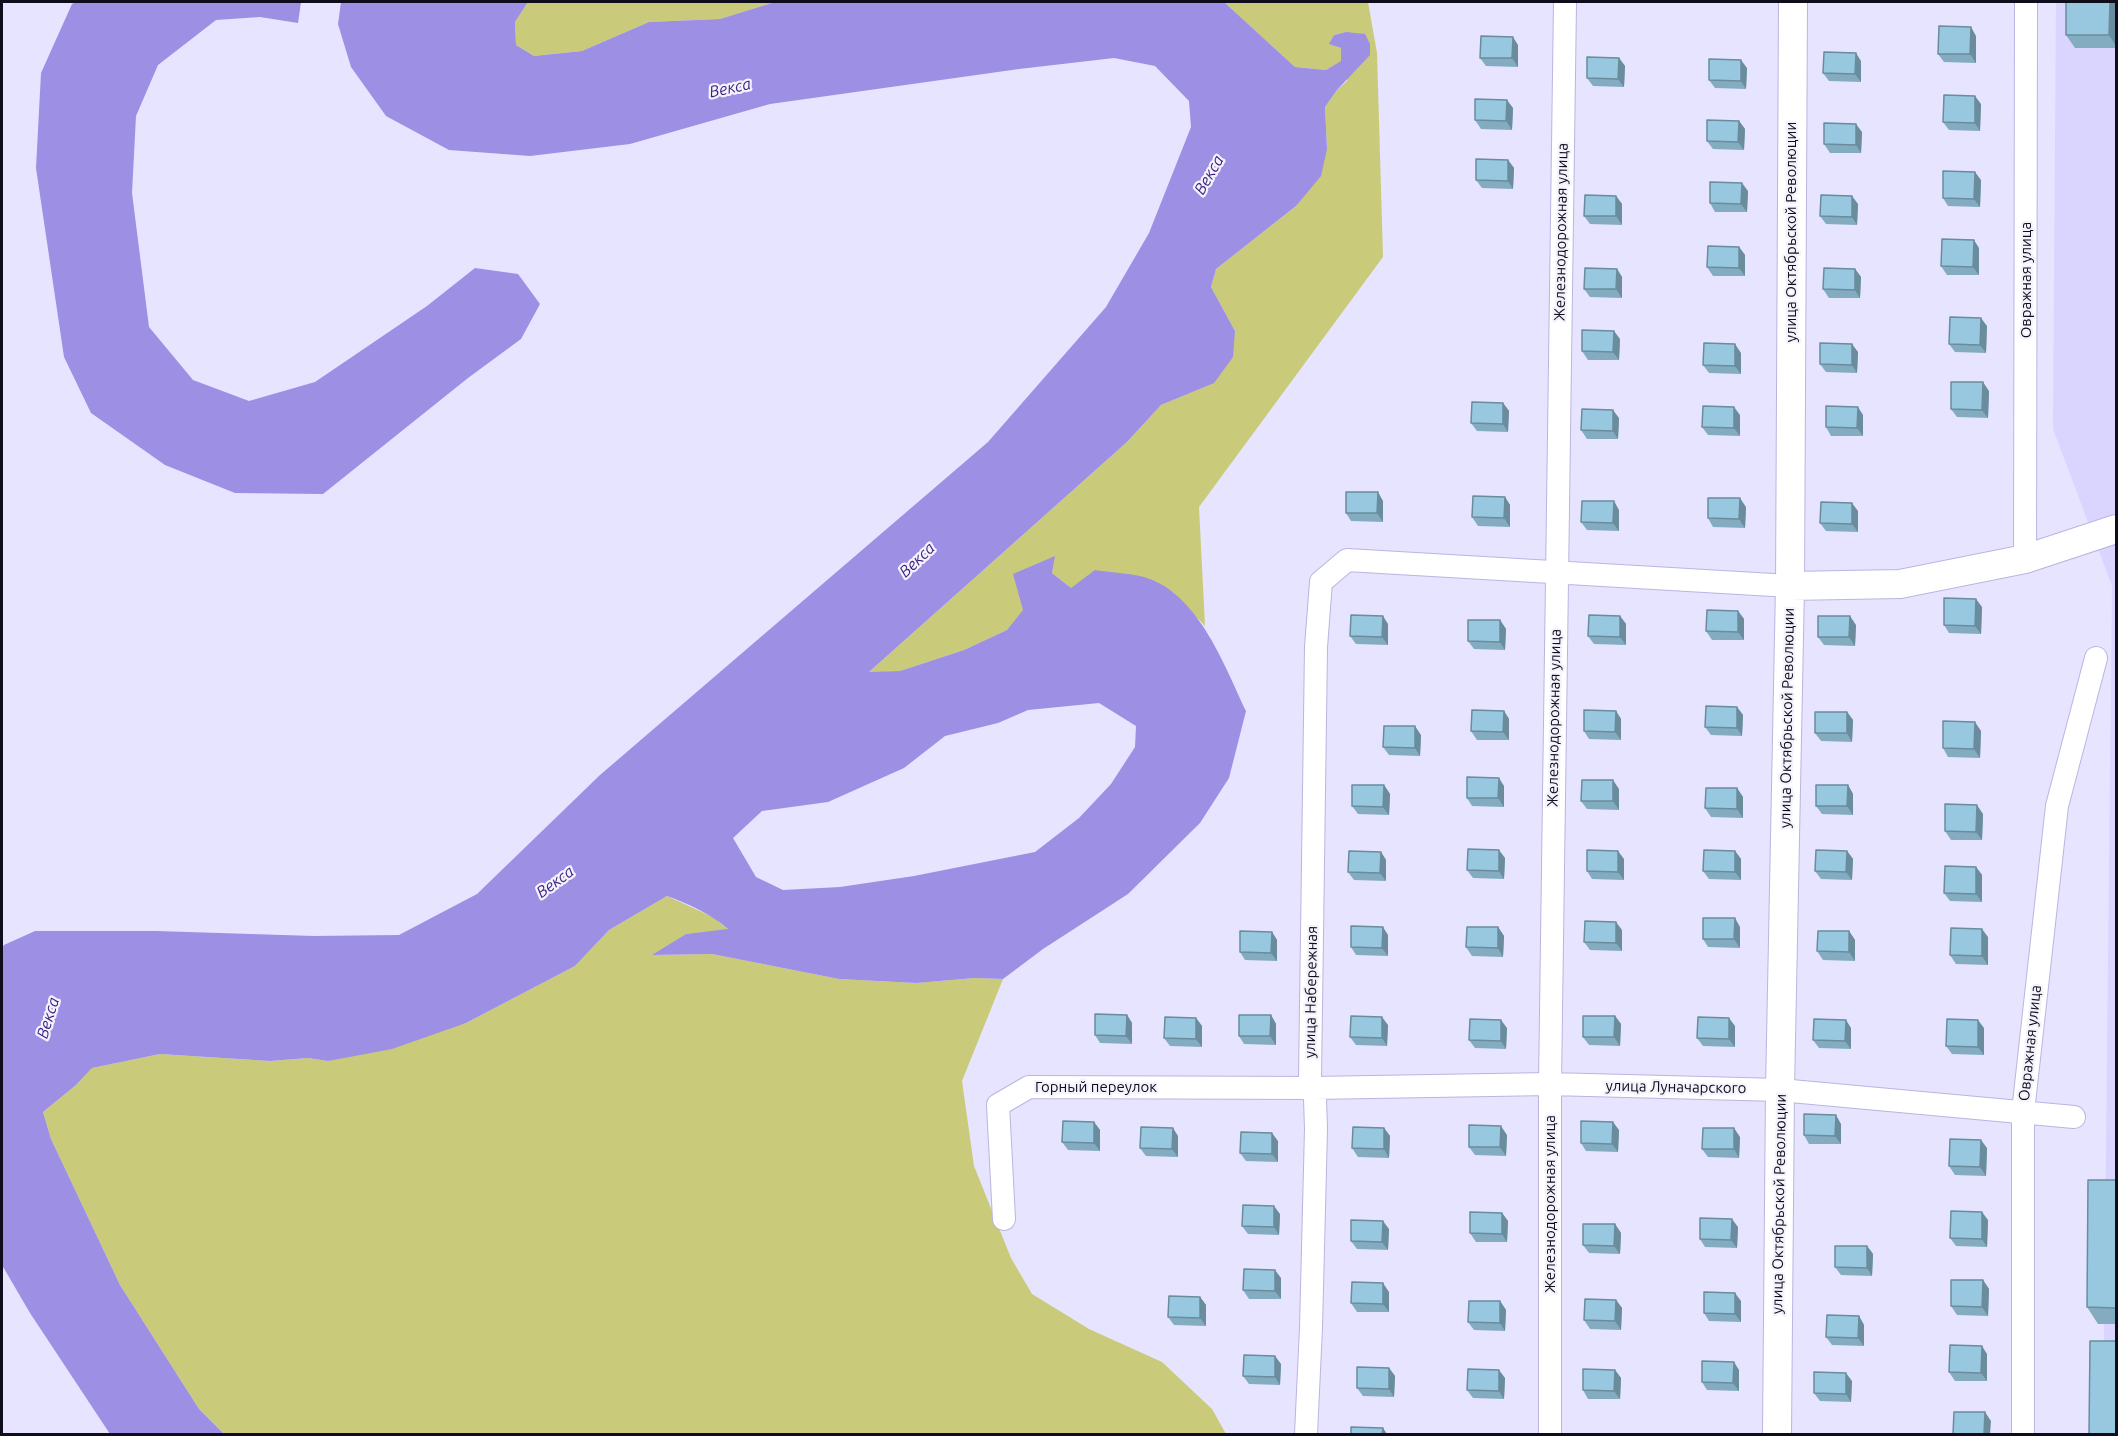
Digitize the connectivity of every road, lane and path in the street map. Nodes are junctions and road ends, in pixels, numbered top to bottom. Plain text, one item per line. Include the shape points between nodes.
1 (1564, 2) edge
2 (1793, 2) edge
3 (2026, 2) edge
4 (2116, 529) edge
5 (2025, 559) junction
6 (1556, 572) junction
7 (1790, 586) junction
8 (2096, 658) dead end
9 (1550, 1084) junction
10 (1313, 1088) junction
11 (1780, 1090) junction
12 (2023, 1112) junction
13 (2074, 1117) dead end
14 (1004, 1219) dead end
15 (1306, 1434) edge
16 (1550, 1434) edge
17 (1777, 1434) edge
18 (2024, 1434) edge

1 - 6 street, Железнодорожная улица
2 - 7 street, улица Октябрьской Революции
3 - 5 street, Овражная улица
4 - 5 street
5 - 7 street via 1900,584
6 - 7 street
6 - 9 street, Железнодорожная улица
6 - 10 street, улица Набережная via 1347,560 1321,582 1310,1078
7 - 11 street, улица Октябрьской Революции
8 - 12 street, Овражная улица via 2057,806
9 - 10 street, улица Луначарского
9 - 11 street, улица Луначарского
9 - 16 street, Железнодорожная улица
10 - 14 street, Горный переулок via 1029,1087 998,1106
10 - 15 street, улица Набережная via 1316,1129
11 - 12 street, улица Луначарского
11 - 17 street, улица Октябрьской Революции
12 - 13 street, улица Луначарского
12 - 18 street, Овражная улица

